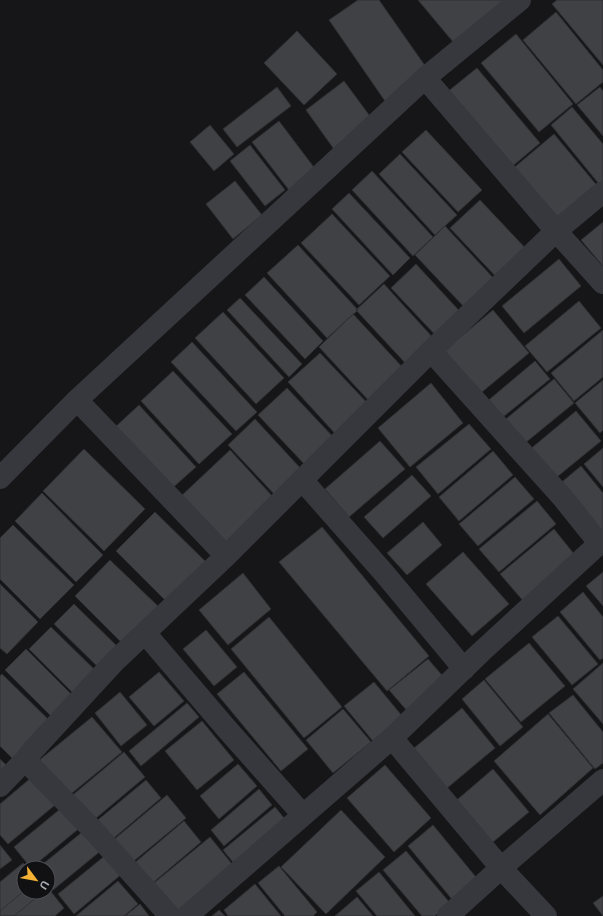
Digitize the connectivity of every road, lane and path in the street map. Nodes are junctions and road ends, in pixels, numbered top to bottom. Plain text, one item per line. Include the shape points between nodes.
1 (520, 0) edge
2 (426, 78) junction
3 (603, 192) edge
4 (556, 231) junction
5 (603, 283) edge
6 (431, 351) junction
7 (77, 400) junction
8 (0, 478) edge
9 (302, 480) junction
10 (601, 541) edge
11 (226, 556) junction
12 (145, 633) junction
13 (464, 669) junction
14 (392, 738) junction
15 (25, 760) junction
16 (603, 780) edge
17 (0, 786) edge
18 (303, 815) junction
19 (501, 868) junction
20 (170, 916) edge
21 (187, 916) edge
22 (448, 916) edge
23 (546, 916) edge

1 - 2 street
2 - 4 street
2 - 7 street
3 - 4 street
4 - 5 street
4 - 6 street
6 - 9 street
6 - 10 street
7 - 8 street
7 - 11 street
9 - 11 street
9 - 13 street
10 - 13 street
11 - 12 street
12 - 15 street via 114,662
12 - 18 street
13 - 14 street
14 - 18 street
14 - 19 street
15 - 17 street
15 - 20 street via 93,830
16 - 19 street
18 - 21 street
19 - 22 street
19 - 23 street

